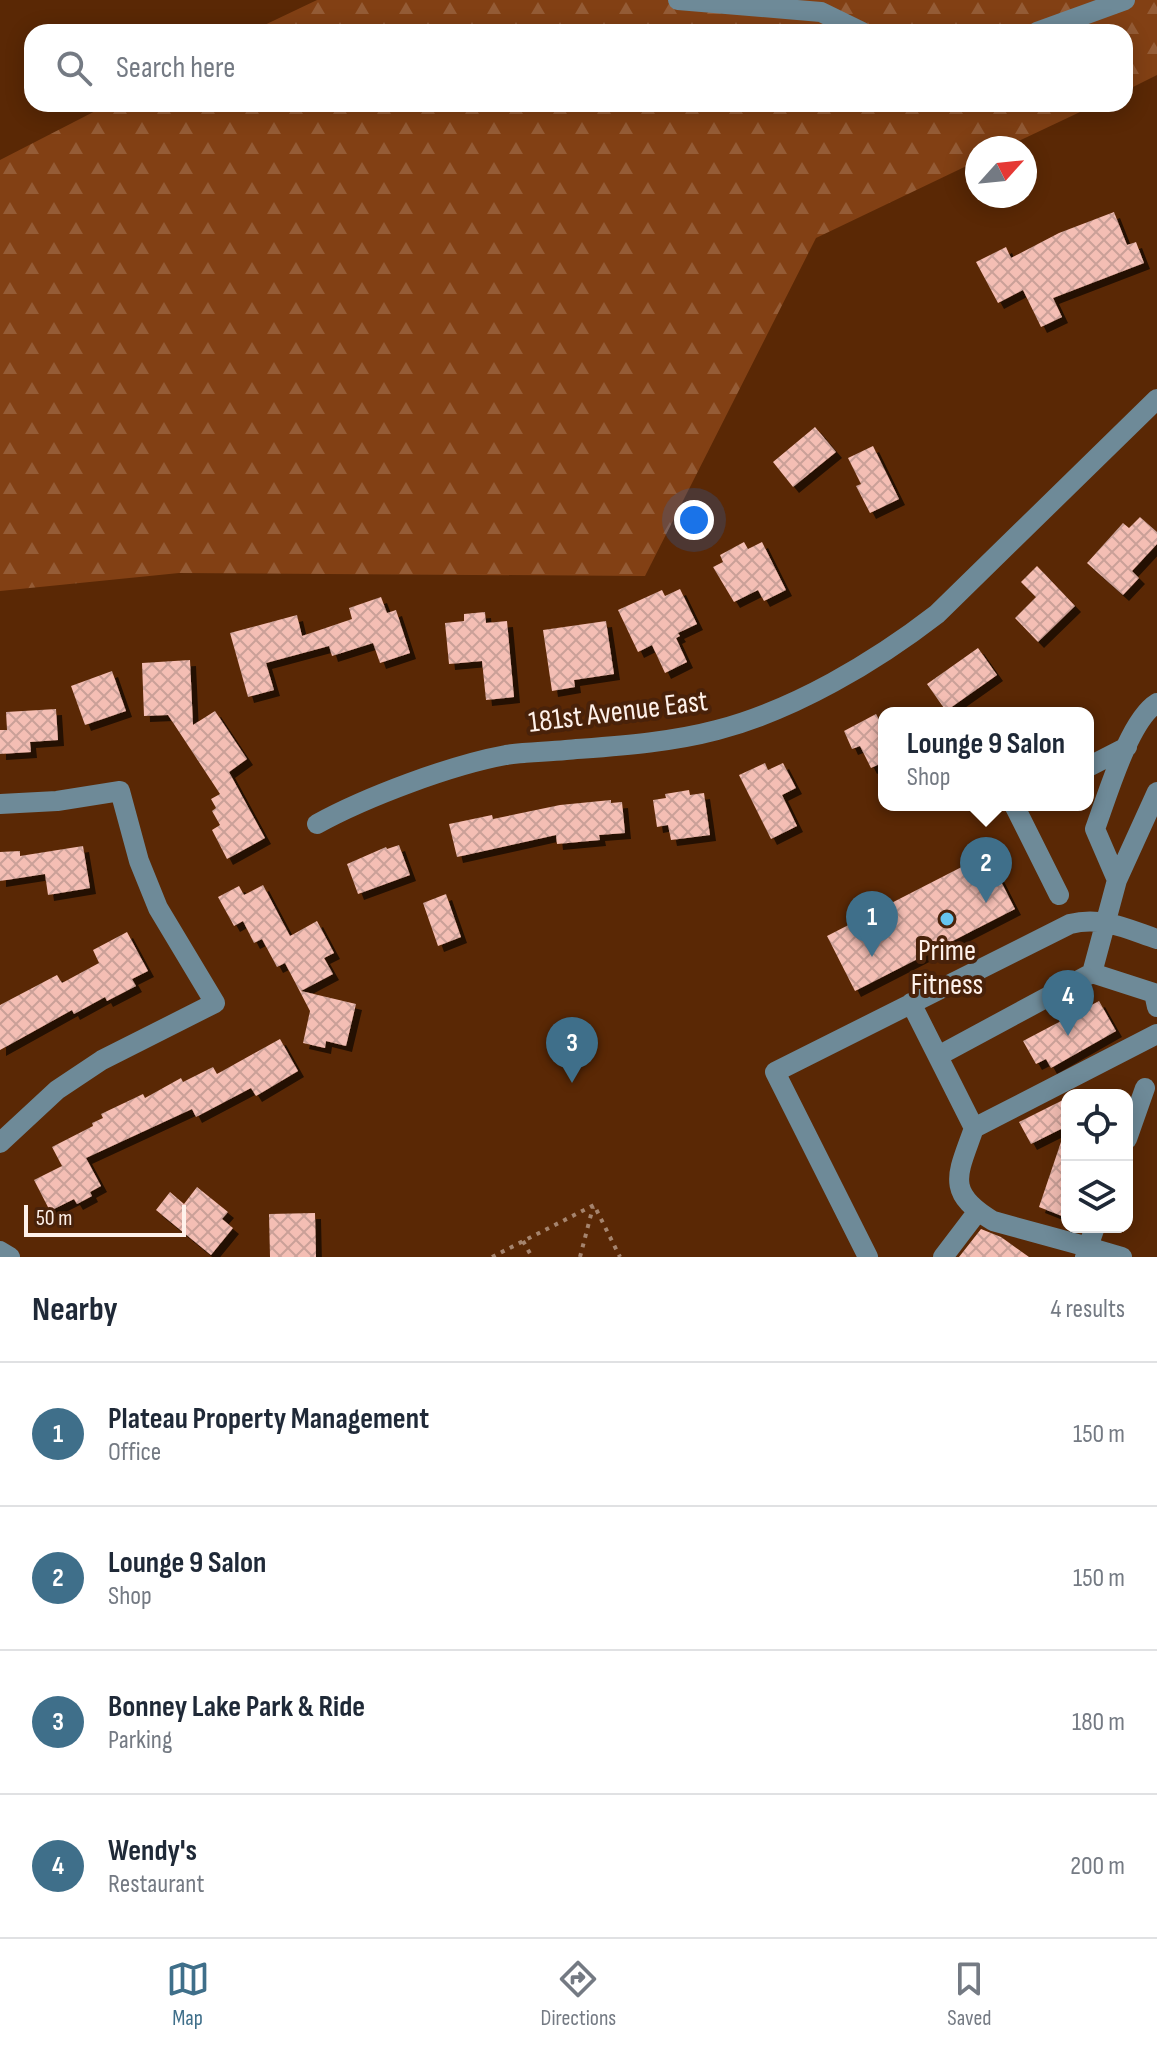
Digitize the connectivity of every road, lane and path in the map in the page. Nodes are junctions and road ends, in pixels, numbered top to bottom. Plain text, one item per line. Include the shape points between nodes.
1 (678, 0) edge
2 (1125, 0) edge
3 (846, 24) edge
4 (1059, 24) edge
5 (1157, 399) edge
6 (1157, 703) edge
7 (1127, 747) junction
8 (1094, 764) edge
9 (1157, 792) edge
10 (0, 804) edge
11 (1017, 811) edge
12 (317, 824) dead end
13 (1117, 880) junction
14 (1059, 895) dead end
15 (1104, 921) junction
16 (1157, 939) edge
17 (1092, 973) junction
18 (911, 1003) junction
19 (1157, 1007) edge
20 (1157, 1034) edge
21 (938, 1056) junction
22 (1145, 1088) dead end
23 (1133, 1122) edge
24 (974, 1128) junction
25 (0, 1143) edge
26 (594, 1205) junction
27 (978, 1211) junction
28 (523, 1241) junction
29 (0, 1251) edge
30 (1087, 1252) edge
31 (10, 1257) edge
32 (492, 1257) edge
33 (532, 1257) edge
34 (580, 1257) edge
35 (620, 1257) edge
36 (868, 1257) edge
37 (943, 1257) edge
38 (1122, 1257) edge

1 - 3 street via 821,12
2 - 4 street
5 - 12 street, 181st Avenue East via 937,614 837,680 717,730 474,763
6 - 7 street via 1135,725
7 - 8 street
7 - 13 street via 1095,829
9 - 13 street
10 - 25 street via 120,791 158,908 215,1003 57,1090
11 - 14 street
13 - 15 street
15 - 16 street
15 - 17 street
15 - 18 street via 1070,924
17 - 19 street via 1154,993
17 - 21 street
18 - 21 street
18 - 36 street via 775,1072
20 - 24 street
21 - 24 street
22 - 23 street
24 - 27 street via 957,1175 963,1200
26 - 28 path
26 - 34 path
26 - 35 path
27 - 30 street via 993,1221
27 - 37 street
28 - 32 path
28 - 33 path
29 - 31 street
30 - 38 street

